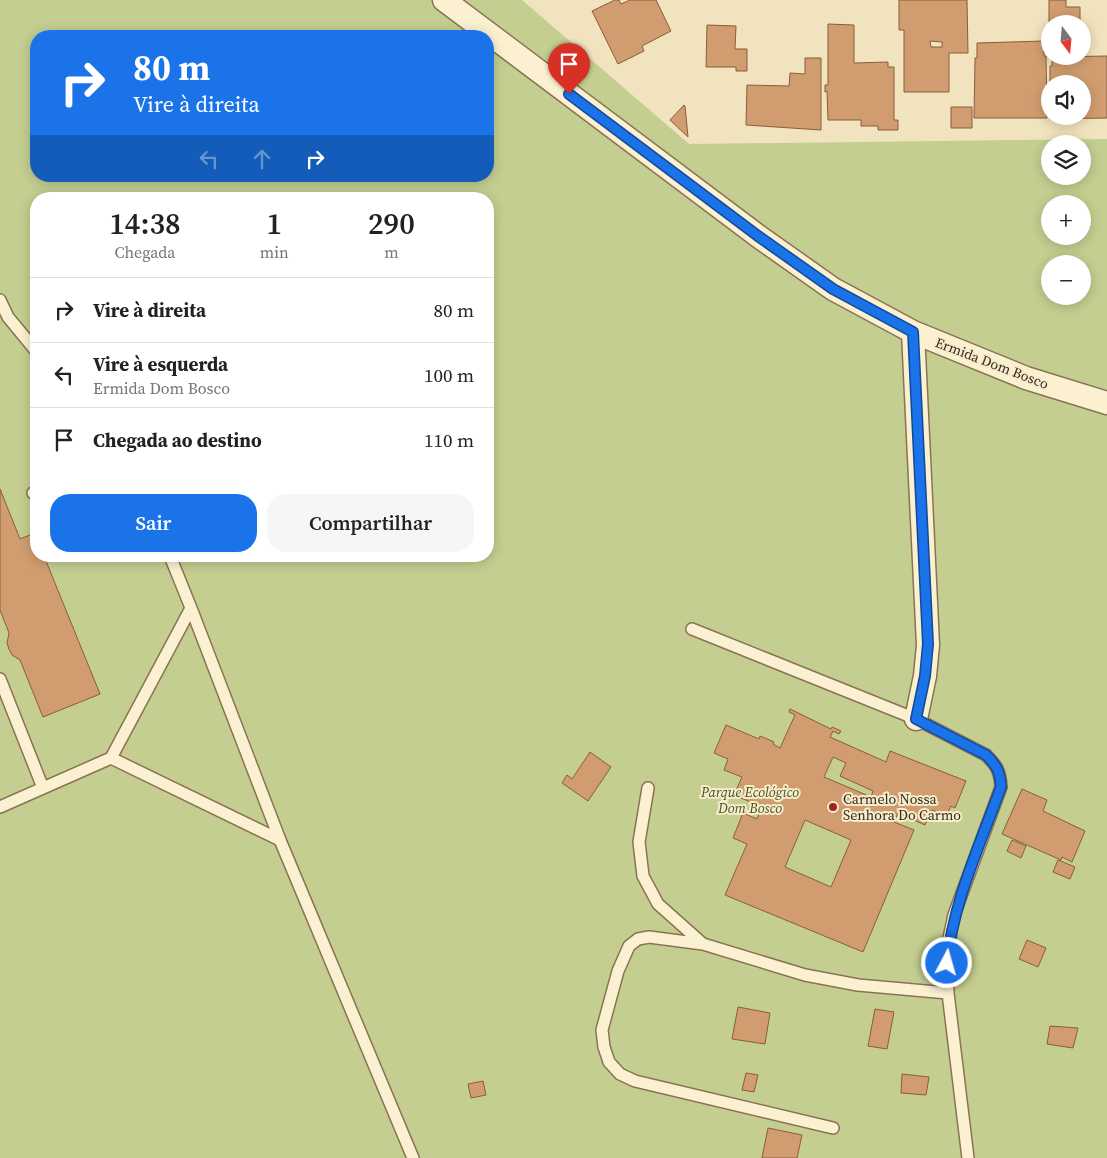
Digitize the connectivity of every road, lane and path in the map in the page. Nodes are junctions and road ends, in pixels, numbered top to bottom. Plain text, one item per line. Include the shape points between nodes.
1 (444, 0) edge
2 (484, 30) edge
3 (494, 38) edge
4 (0, 300) edge
5 (913, 332) junction
6 (30, 343) edge
7 (1107, 403) edge
8 (173, 562) edge
9 (192, 608) junction
10 (692, 629) dead end
11 (0, 679) edge
12 (916, 719) junction
13 (111, 758) junction
14 (43, 788) junction
15 (648, 788) dead end
16 (0, 807) edge
17 (280, 840) junction
18 (703, 944) junction
19 (948, 993) junction
20 (833, 1128) dead end
21 (413, 1158) edge
22 (968, 1158) edge

1 - 2 street, Ermida Dom Bosco
3 - 5 street, Ermida Dom Bosco via 833,289
4 - 6 lane via 8,317
5 - 7 street, Ermida Dom Bosco via 1026,378
5 - 12 street via 928,644
8 - 9 lane
9 - 13 lane
9 - 17 lane
10 - 12 lane
11 - 14 lane
12 - 19 lane via 986,755 1000,774 1001,787 954,915 947,963
13 - 14 lane
13 - 17 lane
14 - 16 lane
15 - 18 lane via 639,842 643,876 658,904
17 - 21 lane
18 - 19 lane via 805,975 858,985
18 - 20 lane via 649,937 638,939 629,946 618,971 602,1030 609,1062 620,1074 636,1081
19 - 22 lane

